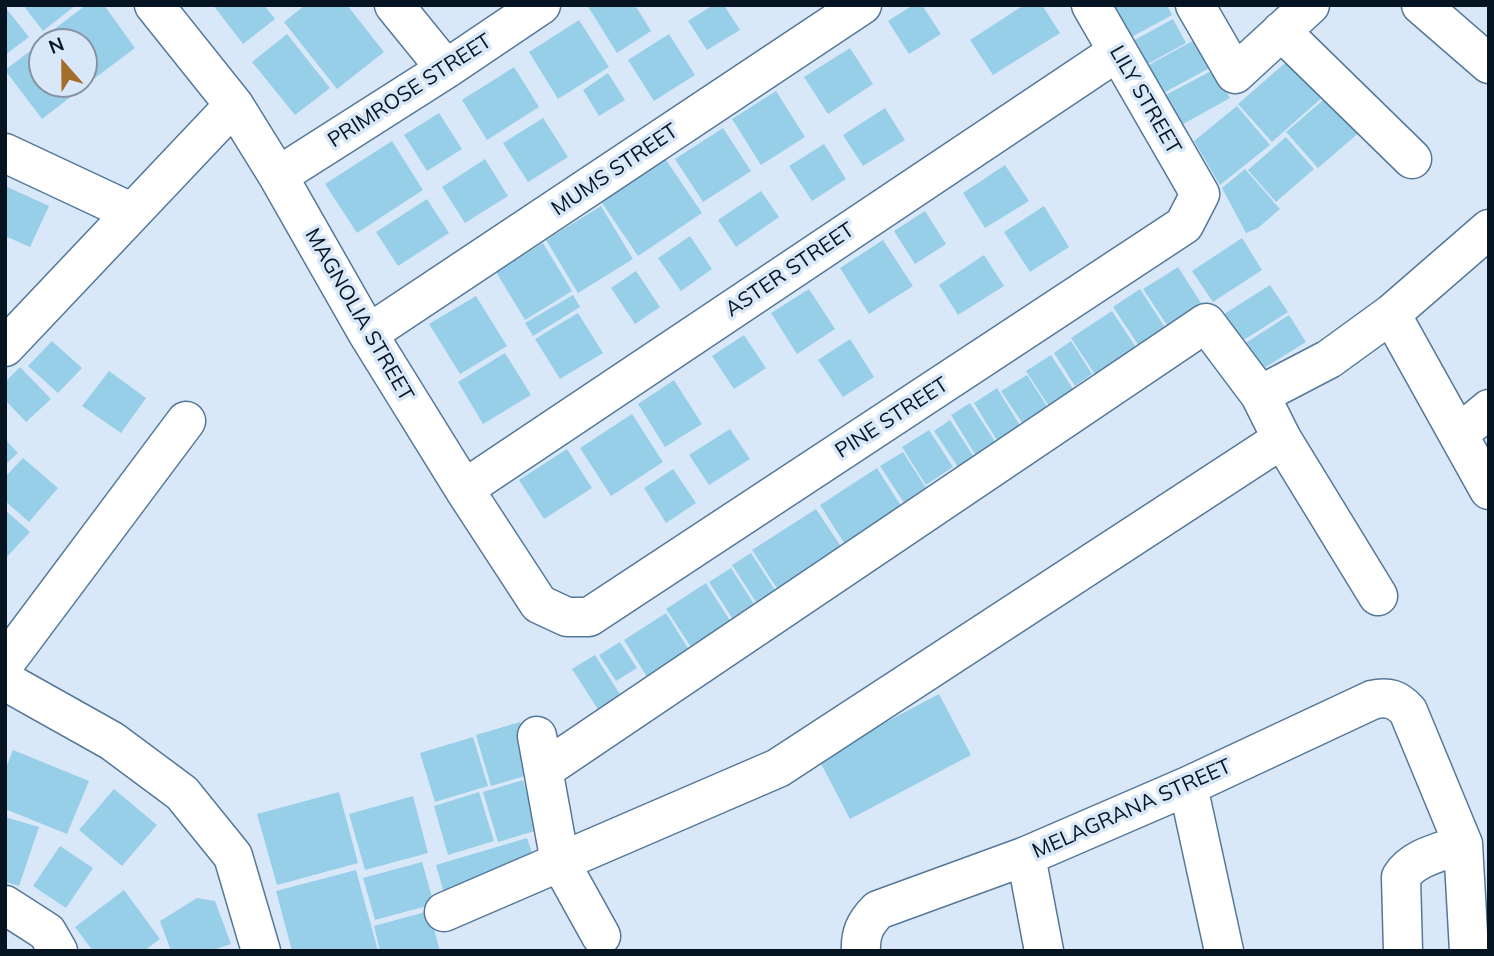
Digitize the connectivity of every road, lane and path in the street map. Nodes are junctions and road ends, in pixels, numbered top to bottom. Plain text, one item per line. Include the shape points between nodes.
1 (154, 5) edge
2 (394, 5) edge
3 (541, 5) edge
4 (862, 5) edge
5 (1091, 5) edge
6 (1195, 5) edge
7 (1310, 5) edge
8 (1421, 5) edge
9 (1281, 31) junction
10 (1117, 52) junction
11 (1489, 64) edge
12 (446, 69) junction
13 (234, 105) junction
14 (5, 153) edge
15 (1412, 159) dead end
16 (278, 176) junction
17 (1200, 194) joint
18 (131, 212) junction
19 (1489, 229) edge
20 (1391, 314) junction
21 (368, 334) junction
22 (5, 347) edge
23 (1260, 395) junction
24 (1489, 409) edge
25 (186, 421) dead end
26 (1459, 434) junction
27 (1282, 439) junction
28 (464, 489) junction
29 (1489, 490) edge
30 (1378, 596) dead end
31 (567, 617) joint
32 (5, 663) edge
33 (5, 681) edge
34 (1188, 786) junction
35 (1463, 844) junction
36 (1026, 856) junction
37 (560, 862) junction
38 (5, 905) edge
39 (444, 912) dead end
40 (601, 936) dead end
41 (58, 951) edge
42 (261, 951) edge
43 (861, 951) edge
44 (1044, 951) edge
45 (1224, 951) edge
46 (1403, 951) edge
47 (1469, 951) edge

1 - 13 street, MAGNOLIA STREET
2 - 12 street
3 - 12 street, PRIMROSE STREET
4 - 21 street, MUMS STREET
5 - 10 street, LILY STREET
6 - 9 street via 1235,74
7 - 9 street
8 - 11 street
9 - 15 street
10 - 17 street, LILY STREET
10 - 28 street, ASTER STREET
12 - 16 street, PRIMROSE STREET
13 - 16 street, MAGNOLIA STREET
13 - 18 street
14 - 18 street
16 - 21 street, MAGNOLIA STREET
17 - 31 street, PINE STREET via 1184,225 589,617
18 - 22 street
19 - 20 street
20 - 23 street via 1329,359
20 - 26 street
21 - 28 street, MAGNOLIA STREET
23 - 27 street
23 - 37 street via 1206,323 541,752
24 - 26 street
25 - 32 street
26 - 29 street
27 - 30 street
27 - 37 street via 778,768
28 - 31 street, MAGNOLIA STREET via 539,604
33 - 42 street via 112,741 182,793 233,856
34 - 35 street, MELAGRANA STREET via 1372,700 1392,698 1408,711
34 - 36 street, MELAGRANA STREET
34 - 45 street
35 - 46 street via 1406,868 1401,877
35 - 47 street
36 - 43 street, MELAGRANA STREET via 878,911 860,937
36 - 44 street
37 - 39 street
37 - 40 street
38 - 41 street via 47,932

